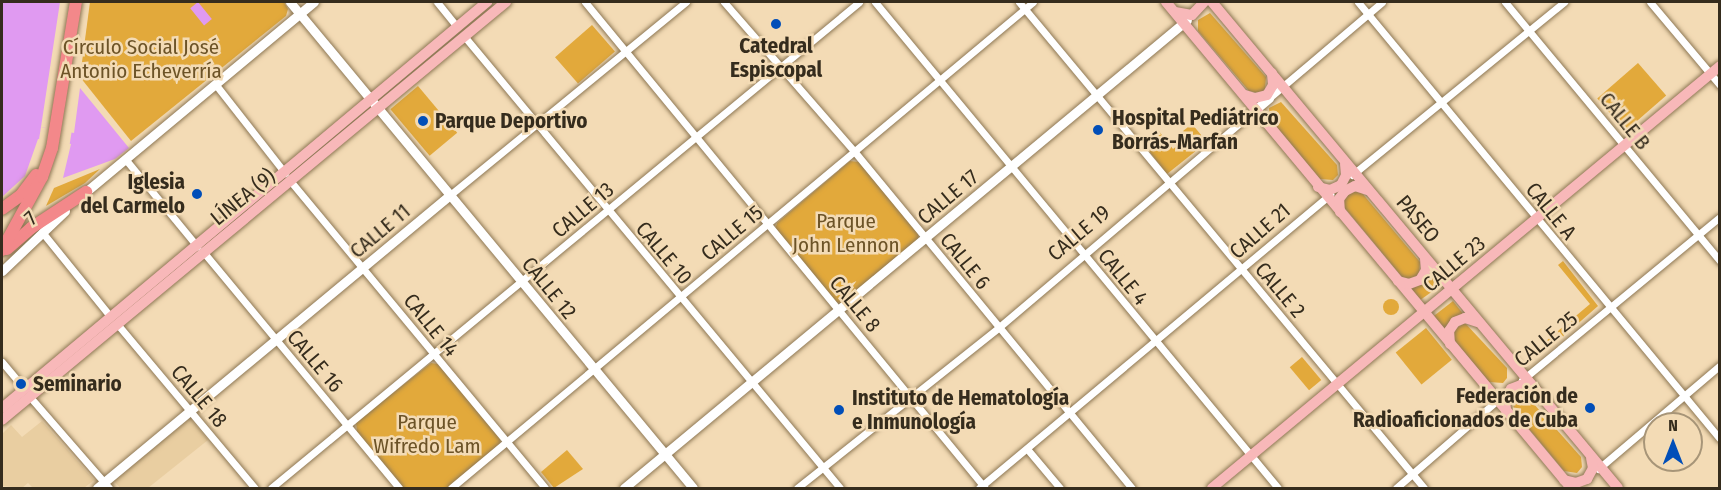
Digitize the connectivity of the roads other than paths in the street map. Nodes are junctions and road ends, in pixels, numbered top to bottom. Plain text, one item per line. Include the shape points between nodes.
1 (76, 2) edge
2 (291, 2) edge
3 (314, 2) edge
4 (437, 2) edge
5 (487, 2) edge
6 (506, 2) edge
7 (585, 2) edge
8 (686, 2) edge
9 (724, 2) edge
10 (859, 2) edge
11 (874, 2) edge
12 (1019, 2) edge
13 (1033, 2) edge
14 (1166, 2) edge
15 (1204, 2) edge
16 (1211, 2) edge
17 (1358, 2) edge
18 (1382, 2) edge
19 (1505, 2) edge
20 (1564, 2) edge
21 (1650, 2) edge
22 (1025, 8) junction
23 (1174, 12) junction
24 (1198, 12) junction
25 (1368, 13) junction
26 (300, 14) junction
27 (1184, 23) junction
28 (457, 27) junction
29 (1529, 30) junction
30 (464, 36) junction
31 (625, 52) junction
32 (1719, 66) edge
33 (780, 67) junction
34 (1272, 73) junction
35 (1710, 74) junction
36 (939, 80) junction
37 (216, 85) junction
38 (1719, 85) edge
39 (1283, 87) junction
40 (1098, 95) junction
41 (1244, 95) junction
42 (1292, 97) junction
43 (1269, 98) junction
44 (372, 99) junction
45 (1441, 103) junction
46 (379, 108) junction
47 (1256, 109) junction
48 (1264, 120) junction
49 (537, 123) junction
50 (695, 137) junction
51 (54, 140) junction
52 (1625, 147) junction
53 (854, 151) junction
54 (126, 160) junction
55 (1345, 163) junction
56 (1012, 168) junction
57 (1353, 174) junction
58 (288, 178) junction
59 (1168, 182) junction
60 (1341, 185) junction
61 (1318, 187) junction
62 (86, 192) junction
63 (1369, 192) junction
64 (450, 195) junction
65 (1327, 196) junction
66 (2, 209) edge
67 (608, 211) junction
68 (24, 212) junction
69 (1342, 215) junction
70 (1719, 217) edge
71 (1537, 220) junction
72 (768, 224) junction
73 (42, 232) junction
74 (1698, 235) junction
75 (926, 239) junction
76 (2, 241) edge
77 (201, 250) junction
78 (2, 252) edge
79 (1083, 253) junction
80 (1425, 258) junction
81 (1719, 261) edge
82 (364, 269) junction
83 (1241, 270) junction
84 (2, 271) edge
85 (1397, 280) junction
86 (522, 282) junction
87 (1451, 291) junction
88 (680, 298) junction
89 (1610, 309) junction
90 (839, 312) junction
91 (1425, 314) junction
92 (114, 321) junction
93 (1480, 324) junction
94 (998, 328) junction
95 (275, 339) junction
96 (1155, 342) junction
97 (1452, 347) junction
98 (435, 356) junction
99 (2, 362) edge
100 (1512, 364) junction
101 (1719, 365) edge
102 (594, 371) junction
103 (1524, 378) junction
104 (754, 381) junction
105 (1337, 385) junction
106 (1486, 387) junction
107 (1511, 389) junction
108 (1536, 390) junction
109 (25, 394) junction
110 (1683, 396) junction
111 (910, 397) junction
112 (1497, 401) junction
113 (2, 406) edge
114 (189, 411) junction
115 (1070, 414) junction
116 (1508, 414) junction
117 (2, 420) edge
118 (2, 425) edge
119 (347, 425) junction
120 (1719, 440) edge
121 (507, 442) junction
122 (1028, 450) junction
123 (665, 455) junction
124 (1252, 456) junction
125 (1591, 457) junction
126 (823, 467) junction
127 (1600, 467) junction
128 (1413, 474) junction
129 (1585, 484) edge
130 (1616, 485) edge
131 (103, 486) edge
132 (1570, 486) edge
133 (983, 488) edge
134 (255, 489) edge
135 (271, 489) edge
136 (399, 489) edge
137 (451, 489) edge
138 (545, 489) edge
139 (624, 489) edge
140 (693, 489) edge
141 (797, 489) edge
142 (840, 489) edge
143 (1060, 489) edge
144 (1132, 489) edge
145 (1212, 489) edge
146 (1278, 489) edge
147 (1396, 489) edge
148 (1424, 489) edge

1 - 51 highway
2 - 26 street
3 - 26 street, 7
4 - 28 street
5 - 28 main road, LÍNEA (9)
6 - 30 main road, LÍNEA (9)
7 - 31 street, CALLE 8
8 - 31 street, CALLE 11
9 - 33 street, CALLE 6
10 - 33 street, CALLE 13
11 - 36 street, CALLE 4
12 - 22 street, CALLE 2
13 - 22 street, CALLE 15
14 - 23 main road
15 - 24 main road
16 - 24 street, CALLE 17
16 - 34 main road, PASEO
17 - 25 street, CALLE A
18 - 25 street, CALLE 19
19 - 29 street, CALLE B
20 - 29 street, CALLE 21
21 - 35 street
22 - 36 street, CALLE 15
22 - 40 street, CALLE 2
23 - 24 main road via 1186,16
23 - 27 main road
24 - 27 street, CALLE 17
25 - 39 street, CALLE 19
25 - 45 street, CALLE A
26 - 37 street, 7
26 - 44 street
27 - 40 street, CALLE 17
27 - 41 main road
28 - 44 main road, LÍNEA (9)
29 - 45 street, CALLE 21
29 - 52 street, CALLE B
30 - 46 main road, LÍNEA (9)
30 - 49 street, CALLE 10
31 - 49 street, CALLE 11
31 - 50 street, CALLE 8
32 - 35 main road, CALLE 23
33 - 50 street, CALLE 13
33 - 53 street, CALLE 6
34 - 39 main road, PASEO
34 - 41 main road via 1273,85 1267,94 1255,98
35 - 38 street
35 - 52 main road, CALLE 23
36 - 53 street, CALLE 15
36 - 56 street, CALLE 4
37 - 54 street, 7
37 - 58 street, CALLE 14
39 - 42 main road, PASEO
39 - 43 street, CALLE 19
40 - 56 street, CALLE 17
40 - 59 street, CALLE 2
41 - 47 main road
42 - 43 main road via 1280,94
42 - 55 main road, PASEO
43 - 47 street, CALLE 19
43 - 48 main road via 1263,108
44 - 46 street, CALLE 12
44 - 58 main road, LÍNEA (9)
45 - 57 street, CALLE 21
45 - 71 street, CALLE A
46 - 58 main road, LÍNEA (9)
46 - 64 street, CALLE 12
47 - 48 main road
47 - 59 street, CALLE 19
48 - 61 main road
49 - 64 street, CALLE 11
49 - 67 street, CALLE 10
50 - 67 street, CALLE 13
50 - 72 street, CALLE 8
51 - 66 highway via 21,195
51 - 68 highway
52 - 71 main road, CALLE 23
52 - 74 street, CALLE B
53 - 72 street, CALLE 15
53 - 75 street, CALLE 6
54 - 62 street, 7
54 - 77 street, CALLE 16
55 - 57 main road, PASEO
55 - 60 main road via 1346,175
56 - 75 street, CALLE 17
56 - 79 street, CALLE 4
57 - 60 street, CALLE 21
57 - 63 main road, PASEO
58 - 77 main road, LÍNEA (9)
58 - 82 street, CALLE 14
59 - 79 street, CALLE 19
59 - 83 street, CALLE 2
60 - 61 main road via 1329,190
60 - 65 street, CALLE 21
61 - 65 main road
62 - 73 street, 7
62 - 78 highway
63 - 69 main road via 1360,187 1345,190 1338,205
63 - 80 main road, PASEO
64 - 82 street, CALLE 11
64 - 86 street, CALLE 12
65 - 69 main road
65 - 83 street, CALLE 21
67 - 86 street, CALLE 13
67 - 88 street, CALLE 10
68 - 76 highway
68 - 78 highway
69 - 85 main road
70 - 74 street, CALLE 25
71 - 87 main road, CALLE 23
71 - 89 street, CALLE A
72 - 88 street, CALLE 15
72 - 90 street, CALLE 8
73 - 84 street, 7
73 - 92 street, CALLE 18
74 - 81 street, CALLE B
74 - 89 street, CALLE 25
75 - 90 street, CALLE 17
75 - 94 street, CALLE 6
77 - 92 main road, LÍNEA (9)
77 - 95 street, CALLE 16
79 - 94 street, CALLE 19
79 - 96 street, CALLE 4
80 - 85 main road via 1426,270 1420,280 1409,284
80 - 87 main road, PASEO
82 - 95 street, CALLE 11
82 - 98 street, CALLE 14
83 - 96 street, CALLE 21
83 - 105 street, CALLE 2
85 - 91 main road
86 - 98 street, CALLE 13
86 - 102 street, CALLE 12
87 - 91 main road, CALLE 23
87 - 93 main road, PASEO
88 - 102 street, CALLE 15
88 - 104 street, CALLE 10
89 - 103 street, CALLE 25
89 - 110 street, CALLE A
90 - 104 street, CALLE 17
90 - 111 street, CALLE 8
91 - 97 main road
91 - 105 main road, CALLE 23
92 - 109 main road, LÍNEA (9)
92 - 114 street, CALLE 18
93 - 97 main road via 1465,318 1455,322 1449,332
93 - 100 main road, PASEO
94 - 111 street, CALLE 19
94 - 115 street, CALLE 6
95 - 114 street, CALLE 11
95 - 119 street, CALLE 16
96 - 115 street, CALLE 21
96 - 124 street, CALLE 4
97 - 106 main road
98 - 119 street, CALLE 13
98 - 121 street, CALLE 14
99 - 109 street
100 - 103 main road, PASEO
100 - 106 main road via 1514,376 1508,386 1497,390
101 - 110 street
102 - 121 street, CALLE 15
102 - 123 street, CALLE 12
103 - 107 street, CALLE 25
103 - 108 main road, PASEO
104 - 123 street, CALLE 17
104 - 126 street, CALLE 10
105 - 124 main road, CALLE 23
105 - 128 street, CALLE 2
106 - 112 main road
107 - 108 main road via 1526,385
107 - 112 street, CALLE 25
107 - 116 main road via 1504,403
108 - 125 main road, PASEO
109 - 113 main road, LÍNEA (9)
109 - 117 main road, LÍNEA (9)
109 - 118 street
109 - 131 street
110 - 120 street, CALLE A
110 - 127 street
111 - 126 street, CALLE 19
111 - 133 street, CALLE 8
112 - 116 main road
112 - 128 street, CALLE 25
114 - 131 street, CALLE 11
114 - 134 street, CALLE 18
115 - 122 street, CALLE 21
115 - 144 street, CALLE 6
116 - 132 main road
119 - 135 street, CALLE 13
119 - 136 street, CALLE 16
121 - 137 street, CALLE 15
121 - 138 street, CALLE 14
122 - 133 street, CALLE 21
122 - 143 street
123 - 139 street, CALLE 17
123 - 140 street, CALLE 12
124 - 145 main road, CALLE 23
124 - 146 street, CALLE 4
125 - 127 main road, PASEO
125 - 129 main road via 1593,468
126 - 141 street, CALLE 19
126 - 142 street, CALLE 10
127 - 129 street
127 - 130 main road, PASEO
128 - 147 street, CALLE 25
128 - 148 street, CALLE 2
129 - 130 main road via 1598,477
129 - 132 main road

